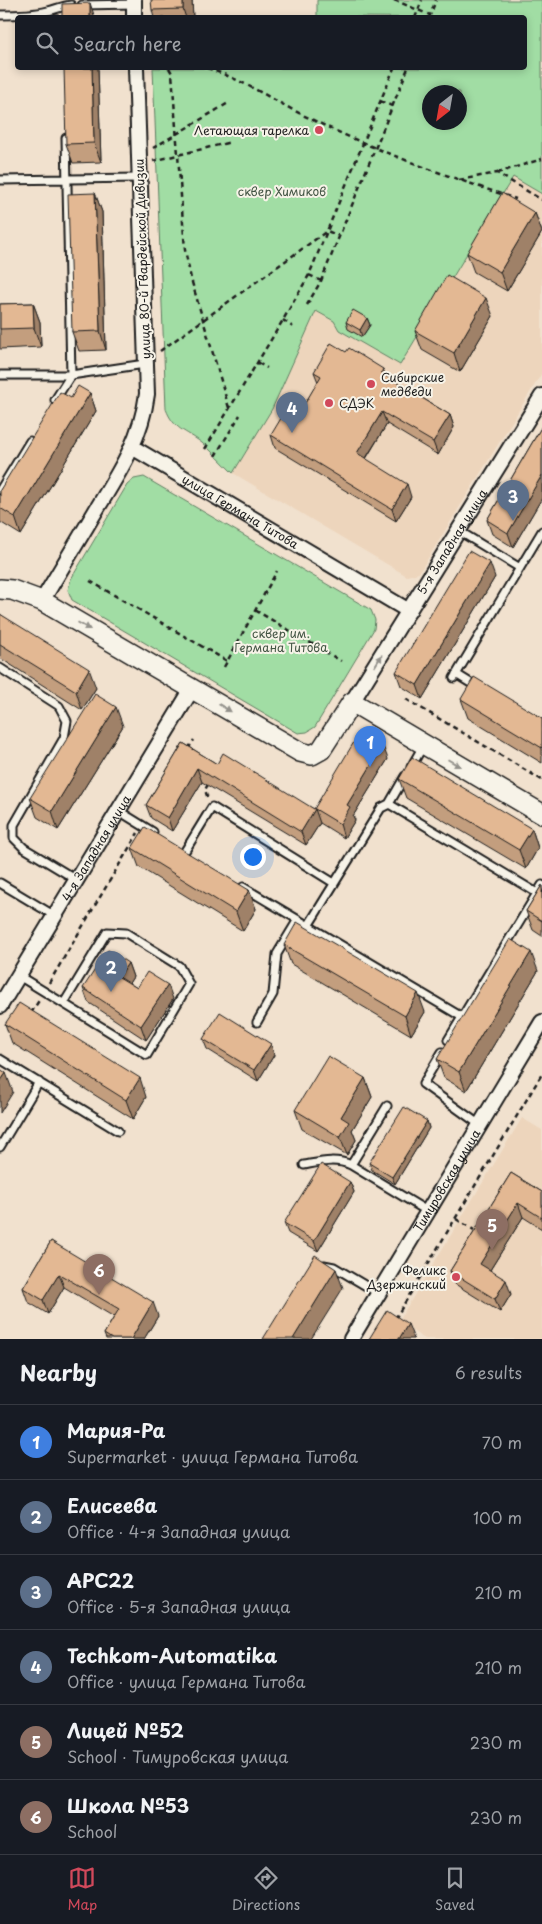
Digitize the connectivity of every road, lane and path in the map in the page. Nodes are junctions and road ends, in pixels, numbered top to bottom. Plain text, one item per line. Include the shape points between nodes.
1 (394, 0) edge
2 (422, 0) edge
3 (436, 0) edge
4 (64, 6) junction
5 (134, 7) edge
6 (418, 10) junction
7 (0, 15) edge
8 (64, 15) edge
9 (416, 15) edge
10 (427, 15) edge
11 (429, 15) edge
12 (136, 70) edge
13 (170, 70) edge
14 (213, 70) edge
15 (393, 70) edge
16 (407, 70) edge
17 (380, 101) junction
18 (230, 102) dead end
19 (392, 106) junction
20 (66, 132) edge
21 (176, 134) junction
22 (231, 142) dead end
23 (363, 143) junction
24 (374, 147) junction
25 (153, 148) dead end
26 (178, 154) junction
27 (542, 159) edge
28 (153, 161) dead end
29 (497, 173) junction
30 (139, 178) junction
31 (67, 179) junction
32 (0, 180) edge
33 (459, 180) junction
34 (516, 199) edge
35 (542, 200) edge
36 (327, 231) junction
37 (339, 236) junction
38 (309, 275) junction
39 (321, 281) junction
40 (307, 305) dead end
41 (203, 320) junction
42 (283, 320) junction
43 (293, 327) dead end
44 (160, 351) dead end
45 (257, 362) junction
46 (145, 364) junction
47 (267, 368) dead end
48 (0, 375) edge
49 (71, 375) junction
50 (542, 396) edge
51 (50, 407) edge
52 (229, 408) junction
53 (240, 415) dead end
54 (35, 432) edge
55 (132, 447) junction
56 (205, 449) dead end
57 (215, 456) dead end
58 (0, 490) edge
59 (459, 530) junction
60 (542, 531) edge
61 (520, 568) junction
62 (277, 571) dead end
63 (90, 581) dead end
64 (0, 589) edge
65 (42, 601) junction
66 (255, 610) junction
67 (409, 611) junction
68 (227, 660) junction
69 (342, 660) dead end
70 (224, 666) dead end
71 (0, 668) edge
72 (192, 689) junction
73 (482, 690) edge
74 (406, 699) dead end
75 (352, 702) junction
76 (194, 740) dead end
77 (424, 745) junction
78 (185, 755) edge
79 (542, 780) edge
80 (209, 782) edge
81 (389, 804) junction
82 (212, 807) junction
83 (119, 812) junction
84 (542, 814) edge
85 (142, 826) junction
86 (159, 836) edge
87 (176, 846) edge
88 (185, 851) junction
89 (193, 856) edge
90 (77, 880) junction
91 (233, 881) edge
92 (0, 883) edge
93 (334, 883) junction
94 (542, 885) edge
95 (537, 894) junction
96 (55, 916) junction
97 (297, 920) junction
98 (308, 926) junction
99 (18, 976) junction
100 (44, 991) junction
101 (64, 1003) junction
102 (0, 1006) edge
103 (31, 1013) edge
104 (462, 1017) junction
105 (256, 1022) dead end
106 (541, 1025) edge
107 (0, 1059) edge
108 (542, 1074) edge
109 (39, 1082) junction
110 (388, 1106) dead end
111 (480, 1125) junction
112 (118, 1131) dead end
113 (0, 1147) edge
114 (304, 1165) dead end
115 (352, 1165) junction
116 (428, 1211) junction
117 (456, 1219) junction
118 (474, 1230) edge
119 (318, 1266) edge
120 (378, 1293) junction
121 (392, 1323) edge
122 (351, 1339) edge

1 - 6 path
2 - 6 path
3 - 11 path
4 - 5 lane
4 - 7 lane via 26,15
4 - 8 lane
6 - 9 path
6 - 10 path
12 - 30 street, улица 80-й Гвардейской Дивизии
13 - 21 path
14 - 23 path
15 - 17 path
16 - 19 path
17 - 19 path
17 - 23 path
18 - 21 path
19 - 24 path
20 - 31 lane
21 - 25 path
21 - 26 path
22 - 26 path
23 - 24 path
23 - 36 path
24 - 33 path
24 - 37 path
26 - 28 path
26 - 41 path via 185,250
27 - 29 path
29 - 33 path
29 - 35 path
30 - 31 lane
30 - 46 street, улица 80-й Гвардейской Дивизии
31 - 32 lane
31 - 49 lane
33 - 34 path
36 - 37 path
36 - 38 path
36 - 41 path
37 - 39 path
38 - 39 path
38 - 42 path
39 - 40 path
41 - 44 path
41 - 52 path
42 - 43 path
42 - 45 path
45 - 47 path
45 - 52 path
46 - 49 lane
46 - 55 street, улица 80-й Гвардейской Дивизии via 147,394 144,415
48 - 49 lane
49 - 51 lane
50 - 59 street, 5-я Западная улица
52 - 56 path
53 - 57 path
54 - 58 lane
55 - 65 street
55 - 67 street, улица Германа Титова
59 - 61 lane
59 - 67 street, 5-я Западная улица
60 - 61 lane
61 - 73 lane via 455,676
62 - 66 path
63 - 68 path
64 - 65 street
65 -> 72 street
66 - 68 path
66 - 69 path
75 -> 67 street
68 - 70 path
71 - 90 lane via 59,706 67,721 64,738 14,824 14,838 24,848
72 -> 75 street via 300,752 312,754 320,750
72 - 83 street, 4-я Западная улица
74 - 79 path
75 - 77 street
76 - 78 path
77 - 81 lane
77 -> 84 street
80 - 82 path via 204,790
81 - 93 lane via 381,808
81 - 95 lane
82 - 88 lane
82 - 93 lane
83 - 85 lane
83 - 90 street, 4-я Западная улица
85 - 86 lane
85 - 100 path
87 - 88 lane
88 - 89 lane
90 - 96 street, 4-я Западная улица
91 - 97 lane
92 - 96 lane
93 - 98 lane
94 - 95 lane
95 - 104 lane
96 - 99 street, 4-я Западная улица
97 - 98 lane
97 - 105 lane via 277,954 274,994
98 - 104 lane
99 - 100 lane
99 - 102 street, 4-я Западная улица
100 - 101 lane
100 - 103 path
101 - 101 lane via 147,1054 189,984 179,966 126,933 107,932
104 - 111 lane via 422,1084
106 - 111 street, Тимуровская улица
107 - 109 lane
108 - 117 path
109 - 112 lane
109 - 113 lane
110 - 115 lane
111 - 116 street, Тимуровская улица
114 - 115 lane via 330,1160
115 - 116 lane
116 - 120 street, Тимуровская улица
117 - 118 path
117 - 121 path
119 - 120 lane via 334,1267
120 - 122 street, Тимуровская улица

